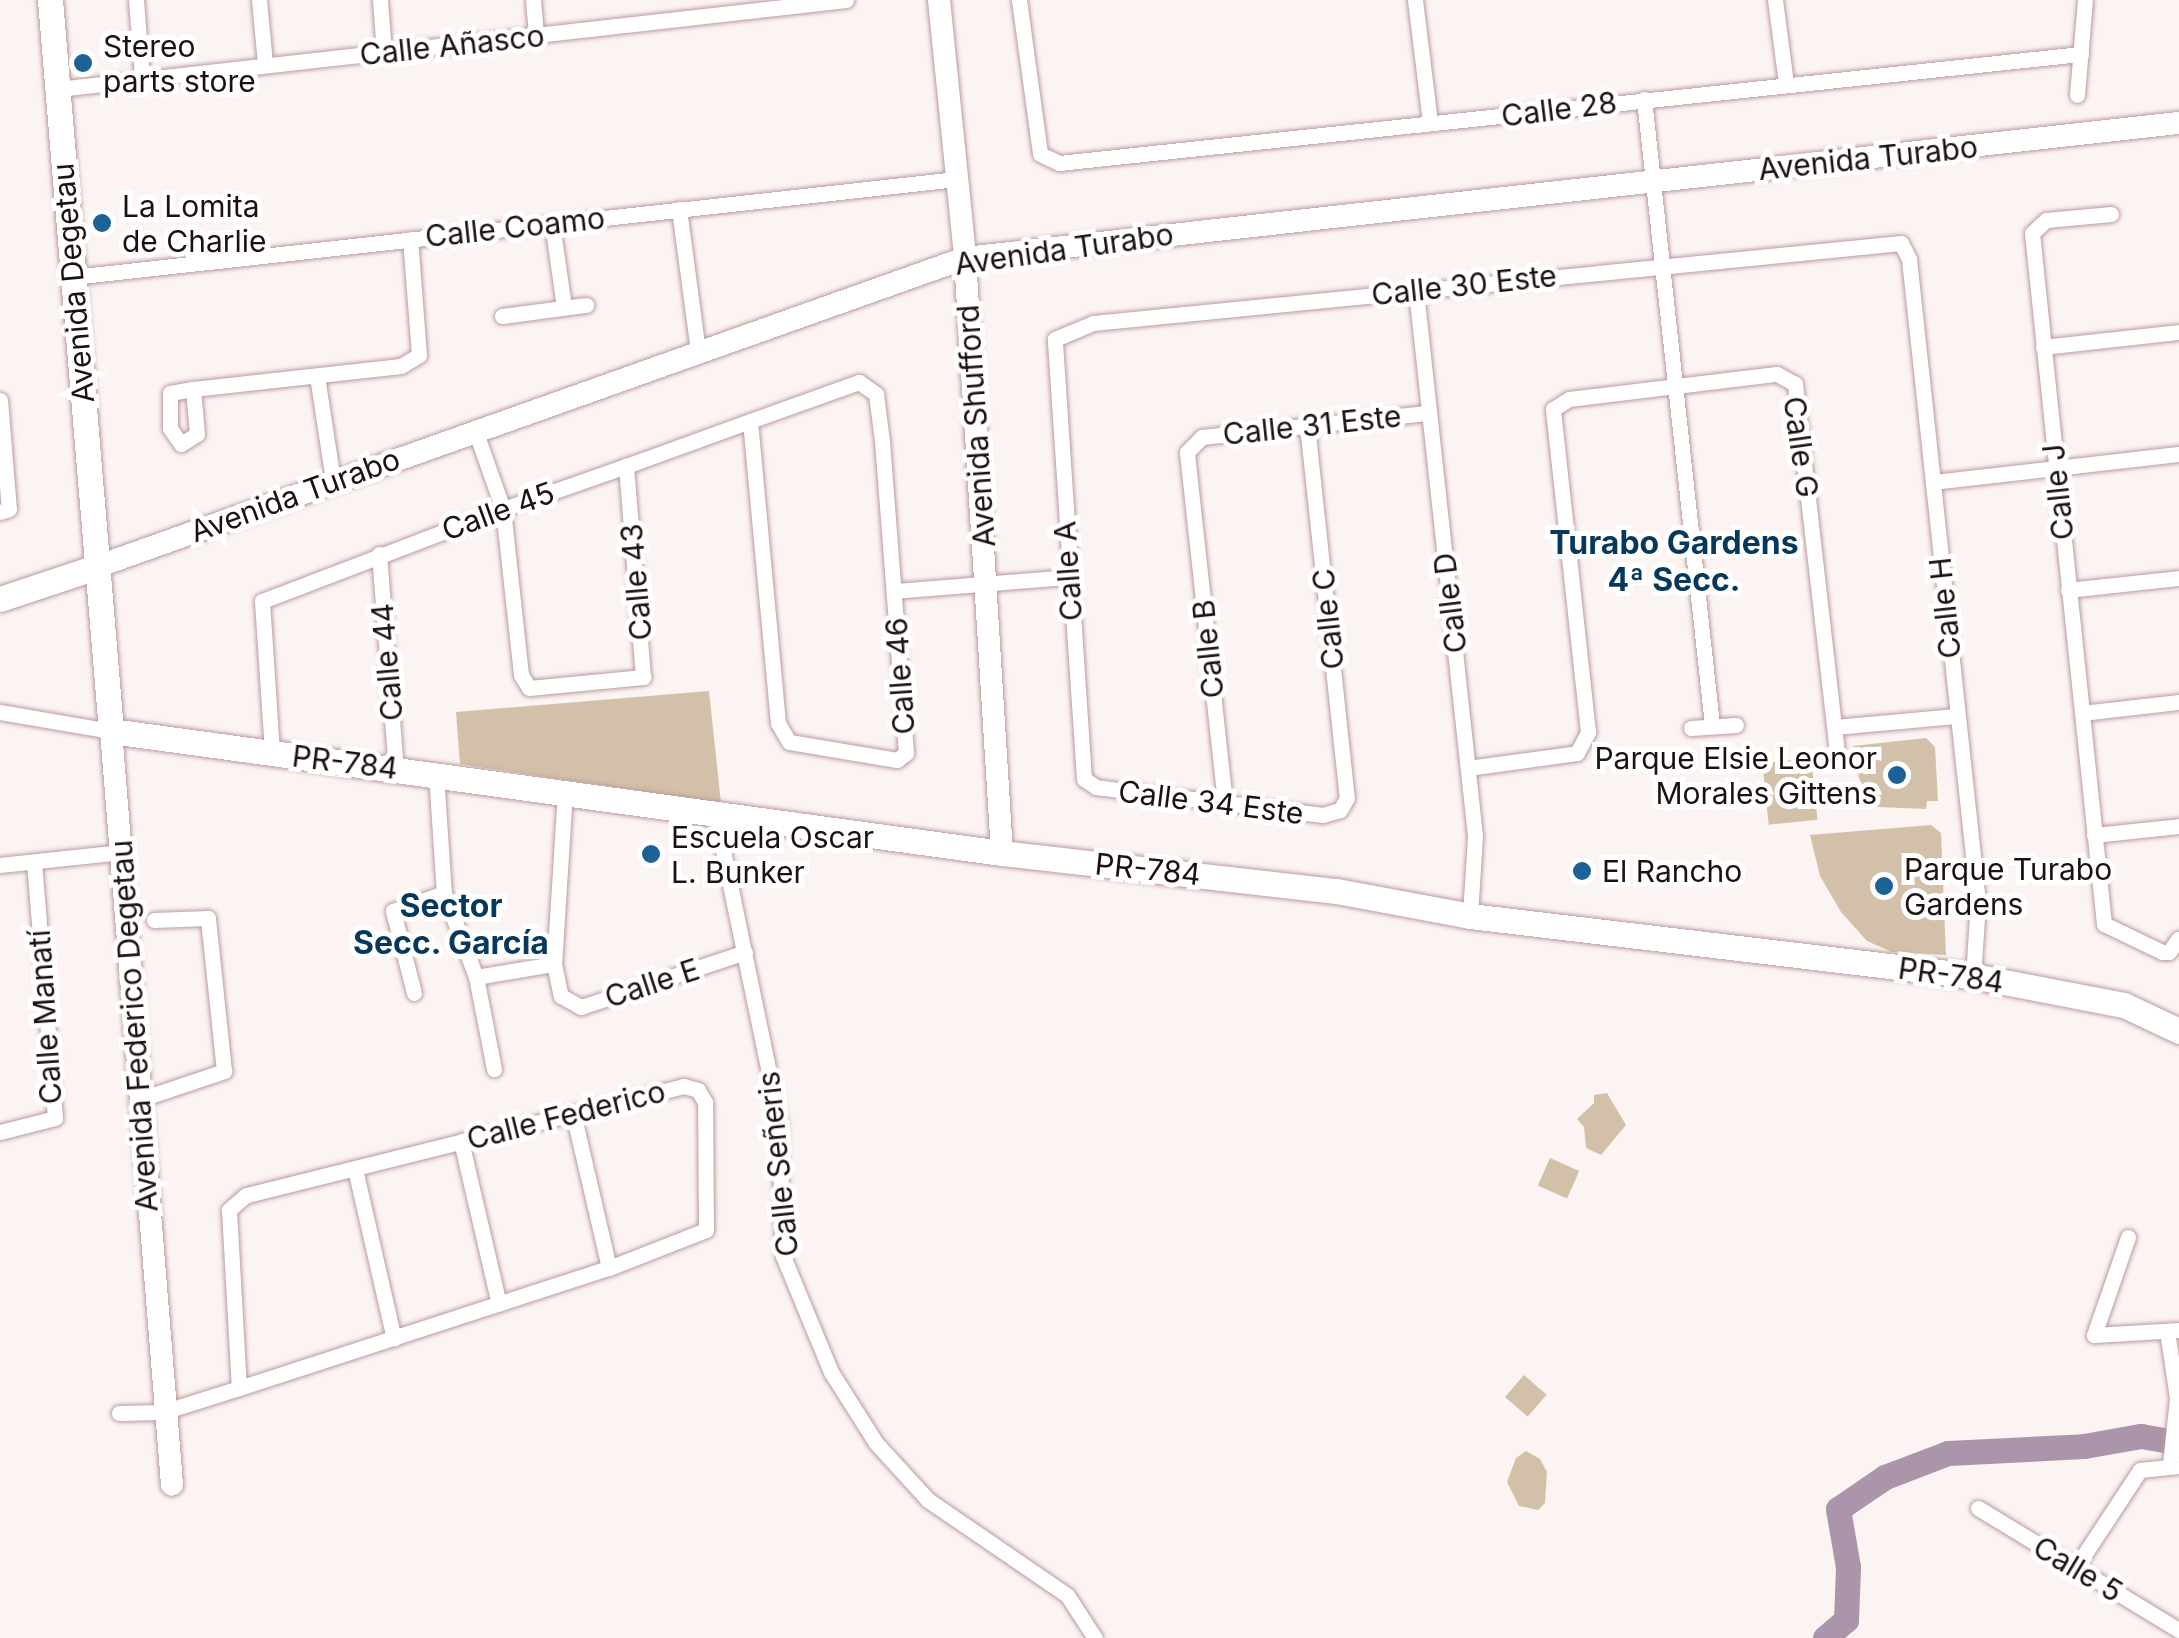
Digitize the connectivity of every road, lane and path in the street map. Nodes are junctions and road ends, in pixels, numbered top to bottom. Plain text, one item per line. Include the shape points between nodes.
1 (50, 0) edge
2 (136, 0) edge
3 (259, 0) edge
4 (380, 0) edge
5 (532, 0) edge
6 (845, 0) edge
7 (938, 0) edge
8 (1020, 0) edge
9 (1415, 0) edge
10 (1776, 0) edge
11 (2084, 0) edge
12 (536, 35) junction
13 (384, 53) junction
14 (2081, 54) junction
15 (265, 64) junction
16 (142, 78) junction
17 (1786, 84) junction
18 (58, 89) junction
19 (2077, 95) dead end
20 (1644, 99) junction
21 (1430, 123) junction
22 (2179, 124) edge
23 (957, 178) junction
24 (1653, 182) junction
25 (679, 209) junction
26 (2111, 214) dead end
27 (552, 223) junction
28 (410, 239) junction
29 (1900, 242) joint
30 (965, 258) junction
31 (1660, 264) junction
32 (73, 277) junction
33 (1416, 291) junction
34 (586, 305) dead end
35 (564, 306) junction
36 (502, 316) dead end
37 (2179, 332) edge
38 (2043, 347) junction
39 (698, 350) junction
40 (1056, 363) joint
41 (317, 376) junction
42 (1675, 385) junction
43 (193, 389) dead end
44 (876, 394) joint
45 (0, 400) edge
46 (1426, 413) junction
47 (750, 421) junction
48 (1308, 425) junction
49 (476, 430) junction
50 (2179, 454) edge
51 (626, 466) junction
52 (2055, 469) junction
53 (333, 481) junction
54 (1933, 482) junction
55 (1192, 494) joint
56 (502, 509) junction
57 (0, 512) edge
58 (379, 554) junction
59 (96, 567) junction
60 (1068, 578) junction
61 (2179, 578) edge
62 (986, 585) junction
63 (2068, 590) junction
64 (894, 591) junction
65 (0, 599) edge
66 (2179, 702) edge
67 (0, 712) edge
68 (2082, 713) junction
69 (1956, 716) junction
70 (1736, 724) dead end
71 (1712, 726) junction
72 (1836, 727) junction
73 (1691, 728) dead end
74 (111, 732) junction
75 (1836, 751) dead end
76 (272, 752) junction
77 (1468, 768) junction
78 (396, 769) junction
79 (436, 774) junction
80 (1084, 779) joint
81 (565, 792) junction
82 (1225, 803) junction
83 (1340, 810) joint
84 (715, 812) junction
85 (2179, 826) edge
86 (2094, 835) junction
87 (121, 852) junction
88 (1002, 853) junction
89 (34, 862) junction
90 (0, 864) edge
91 (444, 893) junction
92 (1470, 916) junction
93 (154, 920) dead end
94 (2178, 939) edge
95 (745, 952) junction
96 (554, 964) junction
97 (1973, 976) junction
98 (476, 977) junction
99 (414, 993) dead end
100 (2179, 1031) edge
101 (494, 1069) dead end
102 (141, 1099) junction
103 (572, 1113) junction
104 (0, 1132) edge
105 (462, 1141) junction
106 (355, 1168) junction
107 (2128, 1237) dead end
108 (609, 1268) junction
109 (499, 1304) junction
110 (2173, 1331) edge
111 (394, 1339) junction
112 (239, 1388) junction
113 (2178, 1398) edge
114 (118, 1412) dead end
115 (163, 1412) junction
116 (2173, 1460) edge
117 (172, 1484) dead end
118 (1978, 1508) dead end
119 (2076, 1567) junction
120 (2179, 1630) edge
121 (1095, 1638) edge

1 - 18 main road, Avenida Degetau
2 - 16 street
3 - 15 street
4 - 13 street
5 - 12 street
6 - 12 street, Calle Añasco
7 - 23 street, Avenida Shufford
8 - 21 street, Calle 28 via 1040,154 1059,163
9 - 21 street
10 - 17 street
11 - 14 street
12 - 13 street, Calle Añasco
13 - 15 street, Calle Añasco
14 - 17 street, Calle 28
14 - 19 street
15 - 16 street, Calle Añasco
16 - 18 street, Calle Añasco
17 - 20 street, Calle 28
18 - 32 main road, Avenida Degetau
20 - 21 street, Calle 28
20 - 24 street
22 - 24 street, Avenida Turabo
23 - 25 street, Calle Coamo
23 - 30 street, Avenida Shufford
24 - 30 street, Avenida Turabo
24 - 31 street
25 - 27 street, Calle Coamo
25 - 39 street
26 - 38 street, Calle J via 2046,220 2032,233
27 - 28 street, Calle Coamo
27 - 35 street
28 - 32 street, Calle Coamo
28 - 41 street via 419,355 401,366
29 - 31 street, Calle 30 Este
29 - 54 street, Calle H via 1910,259
30 - 39 street, Avenida Turabo
30 - 62 street, Avenida Shufford
31 - 33 street, Calle 30 Este
31 - 42 street
32 - 59 main road, Avenida Degetau
33 - 40 street, Calle 30 Este via 1093,324 1055,339
33 - 46 street, Calle D
34 - 35 street
35 - 36 street
37 - 38 street
38 - 52 street, Calle J
39 - 49 street, Avenida Turabo
40 - 60 street, Calle A
41 - 43 street
41 - 53 street
42 - 71 street
42 - 72 street, Calle G via 1777,374 1796,384
42 - 77 street via 1569,399 1553,409 1588,732 1577,753
44 - 47 street, Calle 45 via 859,382
44 - 64 street, Calle 46
45 - 57 street via 10,509
46 - 48 street, Calle 31 Este
46 - 77 street, Calle D
47 - 51 street, Calle 45
47 - 64 street, Calle 46 via 778,723 789,742 897,760 906,753
48 - 55 street, Calle 31 Este via 1202,437 1187,452
48 - 83 street, Calle C via 1347,798
49 - 53 street, Avenida Turabo
49 - 56 street, Calle 43
50 - 52 street
51 - 56 street, Calle 45
51 - 56 street, Calle 43 via 643,677 529,688 520,676
52 - 54 street
52 - 63 street, Calle J
53 - 59 street, Avenida Turabo
54 - 69 street, Calle H
55 - 82 street, Calle B
56 - 58 street, Calle 45
58 - 76 street, Calle 45 via 262,601
58 - 78 street, Calle 44
59 - 65 main road, Avenida Turabo
59 - 74 main road, Avenida Federico Degetau
60 - 62 street
60 - 80 street, Calle A
61 - 63 street
62 - 64 street
62 - 88 street, Avenida Shufford
63 - 68 street, Calle J
66 - 68 street
67 - 74 street
68 - 86 street, Calle J
69 - 72 street
69 - 97 street, Calle H via 1978,903
70 - 71 street
71 - 73 street
72 - 75 street, Calle G
74 - 76 main road, PR-784 / PR-784
74 - 87 street, Avenida Federico Degetau
76 - 78 main road, PR-784 / PR-784
77 - 92 street, Calle D via 1474,836
78 - 79 main road, PR-784 / PR-784
79 - 81 main road, PR-784 / PR-784
79 - 91 street
80 - 82 street, Calle 34 Este via 1096,788
81 - 84 main road, PR-784 / PR-784
81 - 96 street
82 - 83 street, Calle 34 Este via 1323,816
84 - 88 main road, PR-784 / PR-784
84 - 95 street, Calle Señeris
85 - 86 street
86 - 94 street, Calle J via 2104,924 2162,952 2170,952
87 - 89 street
87 - 102 street, Avenida Federico Degetau
88 - 92 main road, PR-784 / PR-784 via 1337,891
89 - 90 street
89 - 104 street, Calle Manatí via 55,1118
91 - 98 street
91 - 99 street via 393,911
92 - 97 main road, PR-784 / PR-784
93 - 102 street via 208,918 224,1071
95 - 96 street, Calle E via 581,1007 561,996
95 - 121 street, Calle Señeris via 779,1122 784,1256 831,1372 876,1442 928,1500 1067,1594
96 - 98 street
97 - 100 main road, PR-784 / PR-784 via 2124,1005
98 - 101 street
102 - 115 street, Avenida Federico Degetau
103 - 105 street, Calle Federico
103 - 108 street
103 - 108 street, Calle Federico via 684,1086 706,1102 706,1230
105 - 106 street, Calle Federico
105 - 109 street
106 - 111 street
106 - 112 street, Calle Federico via 246,1195 229,1210
107 - 110 street via 2094,1334
108 - 109 street, Calle Federico
109 - 111 street, Calle Federico
110 - 113 street
111 - 112 street, Calle Federico
112 - 115 street, Calle Federico
113 - 116 street
114 - 115 street, Calle Federico
115 - 117 street, Avenida Federico Degetau
116 - 119 street via 2140,1470
118 - 119 street, Calle 5
119 - 120 street, Calle 5

